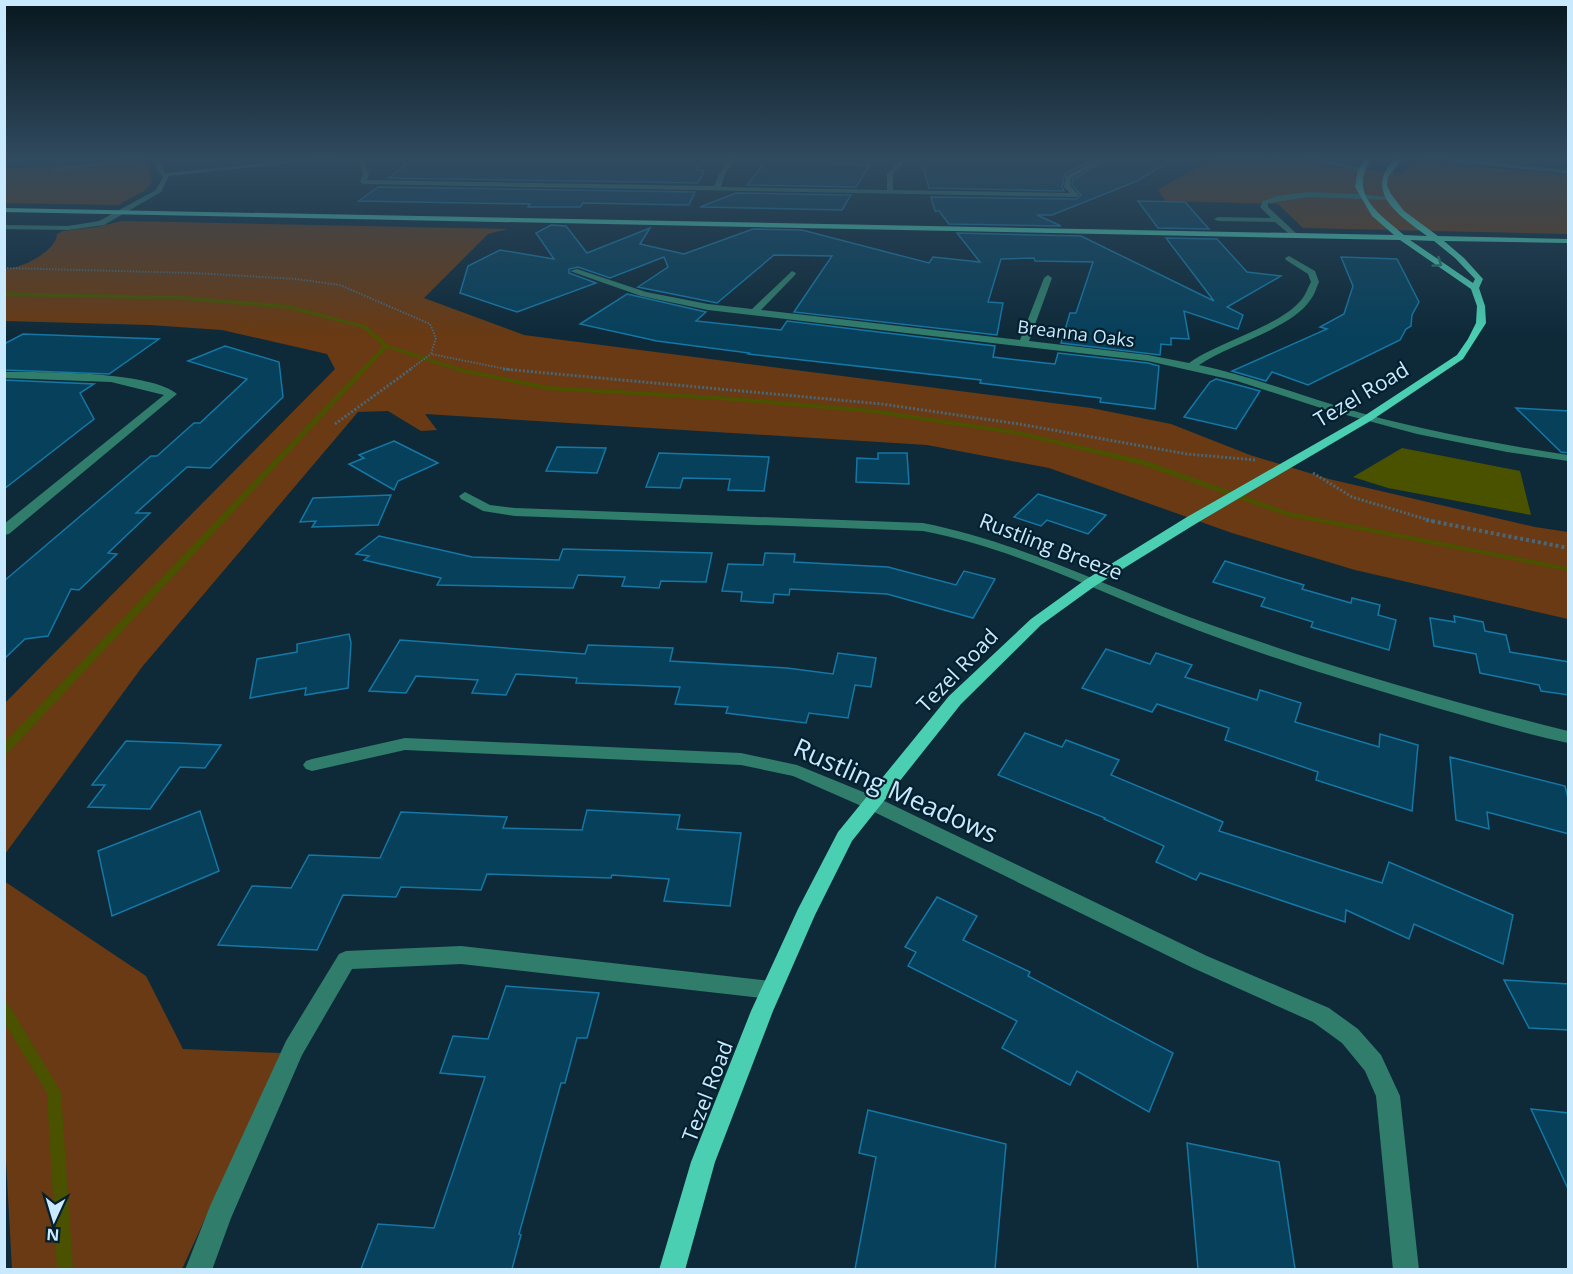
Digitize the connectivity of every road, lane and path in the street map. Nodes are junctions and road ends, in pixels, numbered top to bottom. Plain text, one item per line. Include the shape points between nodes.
1 (110, 217) edge
2 (346, 217) edge
3 (1274, 217) edge
4 (1380, 217) edge
5 (1409, 217) edge
6 (1218, 219) dead end
7 (1277, 220) junction
8 (4, 226) edge
9 (1294, 236) junction
10 (1402, 238) junction
11 (1436, 238) junction
12 (1569, 241) edge
13 (1289, 258) dead end
14 (4, 268) edge
15 (574, 272) dead end
16 (792, 273) dead end
17 (1048, 278) dead end
18 (1475, 288) junction
19 (754, 313) junction
20 (1023, 344) junction
21 (431, 354) junction
22 (1191, 366) junction
23 (4, 375) edge
24 (1368, 418) junction
25 (335, 424) dead end
26 (1569, 458) edge
27 (1286, 464) junction
28 (465, 495) dead end
29 (4, 531) edge
30 (1569, 548) edge
31 (1090, 583) junction
32 (1569, 737) edge
33 (312, 765) dead end
34 (872, 803) junction
35 (771, 990) junction
36 (198, 1269) edge
37 (672, 1269) edge
38 (1406, 1269) edge

1 - 8 street via 87,227
2 - 9 main road
3 - 7 street
4 - 10 main road
5 - 11 main road, Tezel Road
6 - 7 street
7 - 9 street
9 - 10 main road
10 - 11 main road
10 -> 18 main road
11 - 12 main road
11 - 18 main road, Tezel Road via 1479,279
13 - 22 street via 1312,273 1315,282 1306,300 1282,319 1204,355
14 - 21 path via 194,273 340,285 430,324 436,338
15 - 19 street, Breanna Oaks via 672,301
16 - 19 street
17 - 20 street
18 - 24 main road, Tezel Road via 1481,306 1480,323 1460,357
19 - 20 street, Breanna Oaks
20 - 22 street, Breanna Oaks
21 - 25 path
21 - 27 path via 510,370 882,404 1187,454
22 - 24 street, Breanna Oaks
23 - 29 street via 116,379 148,384 172,394
24 - 26 street, Breanna Oaks via 1453,440
24 - 27 main road, Tezel Road
27 - 30 path via 1323,477 1349,496 1398,513
27 - 31 main road, Tezel Road
28 - 31 street, Rustling Breeze via 487,507 515,512 922,527 990,542
31 - 32 street, Rustling Breeze via 1300,661
31 - 34 main road, Tezel Road via 1036,622 955,700
33 - 34 street, Rustling Meadows via 405,744 741,759 797,771
34 - 35 main road, Tezel Road via 845,837
34 - 38 street, Rustling Meadows via 1200,962 1320,1015 1350,1036 1372,1063 1388,1096
35 - 36 street via 461,955 346,960 294,1048
35 - 37 main road, Tezel Road via 703,1162

